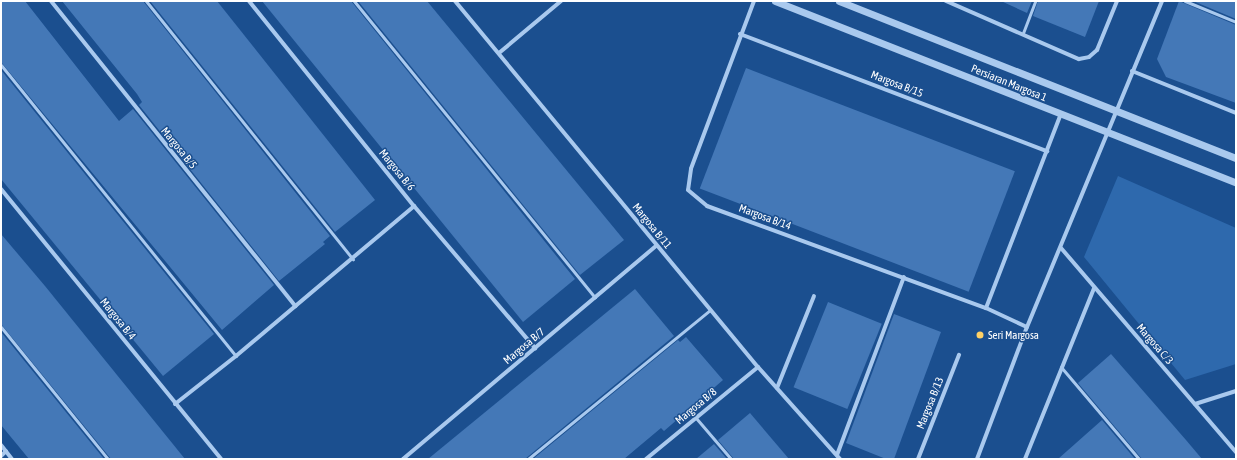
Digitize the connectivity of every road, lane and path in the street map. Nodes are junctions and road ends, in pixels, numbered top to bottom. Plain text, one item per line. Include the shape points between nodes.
1 (51, 1) edge
2 (146, 1) edge
3 (249, 1) edge
4 (354, 1) edge
5 (455, 1) edge
6 (562, 1) edge
7 (754, 1) edge
8 (775, 1) edge
9 (839, 1) edge
10 (948, 1) edge
11 (1035, 1) edge
12 (1117, 1) edge
13 (1162, 1) edge
14 (1185, 1) edge
15 (1236, 22) edge
16 (1023, 33) junction
17 (740, 34) junction
18 (499, 53) junction
19 (1, 65) edge
20 (1132, 71) junction
21 (1117, 112) junction
22 (1236, 113) edge
23 (1060, 116) junction
24 (1109, 134) junction
25 (1047, 151) junction
26 (1236, 158) edge
27 (1236, 183) edge
28 (1, 189) edge
29 (414, 206) junction
30 (656, 246) junction
31 (1061, 248) junction
32 (353, 259) junction
33 (904, 277) junction
34 (1094, 288) junction
35 (814, 296) dead end
36 (595, 298) junction
37 (295, 306) junction
38 (986, 308) junction
39 (710, 310) junction
40 (1, 327) edge
41 (1027, 327) junction
42 (535, 348) junction
43 (959, 355) dead end
44 (236, 356) junction
45 (758, 367) junction
46 (1061, 367) junction
47 (777, 388) junction
48 (1236, 391) edge
49 (174, 404) junction
50 (1195, 404) junction
51 (696, 418) junction
52 (1, 445) edge
53 (6, 451) junction
54 (1236, 452) edge
55 (1027, 454) junction
56 (1, 456) edge
57 (838, 457) edge
58 (12, 459) edge
59 (108, 459) edge
60 (221, 459) edge
61 (403, 459) edge
62 (528, 459) edge
63 (646, 459) edge
64 (731, 459) edge
65 (918, 459) edge
66 (977, 459) edge
67 (1025, 459) edge
68 (1031, 459) edge
69 (1138, 459) edge

1 - 37 street, Margosa B/5
2 - 32 lane
3 - 29 street, Margosa B/6
4 - 36 lane
5 - 18 street, Margosa B/11
6 - 18 street
7 - 17 street, Margosa B/14
8 - 23 street, Persiaran Margosa 1
9 - 21 street, Persiaran Margosa 1
10 - 16 street
11 - 16 lane
12 - 16 street via 1097,50 1089,57 1079,59
13 - 20 street
14 - 15 lane
17 - 25 street, Margosa B/15
17 - 33 street, Margosa B/14 via 691,169 688,190 708,206
18 - 30 street, Margosa B/11
19 - 44 lane
20 - 21 street
20 - 22 street
21 - 24 street
21 - 26 street, Persiaran Margosa 1
23 - 24 street, Persiaran Margosa 1
23 - 25 street
24 - 27 street, Persiaran Margosa 1
24 - 31 street
25 - 38 street
28 - 49 street, Margosa B/4
29 - 32 street
29 - 42 street, Margosa B/6
30 - 36 street, Margosa B/7
30 - 39 street, Margosa B/11
31 - 34 street, Margosa C/3
31 - 41 street
32 - 37 street
33 - 38 street, Margosa B/14
33 - 57 street
34 - 46 street
34 - 50 street, Margosa C/3
35 - 47 street
36 - 42 street, Margosa B/7
37 - 44 street
38 - 41 street, Margosa B/14
39 - 45 street, Margosa B/11
39 - 62 lane
40 - 59 lane
41 - 66 street
42 - 61 street, Margosa B/7
43 - 65 street, Margosa B/13
44 - 49 street
45 - 47 street, Margosa B/11
45 - 51 street, Margosa B/8
46 - 55 street
46 - 69 lane
47 - 57 street, Margosa B/11
48 - 50 street
49 - 60 street, Margosa B/4
50 - 54 street, Margosa C/3
51 - 63 street, Margosa B/8
51 - 64 lane
52 - 53 street
53 - 56 street
53 - 58 street
55 - 67 street
55 - 68 street

